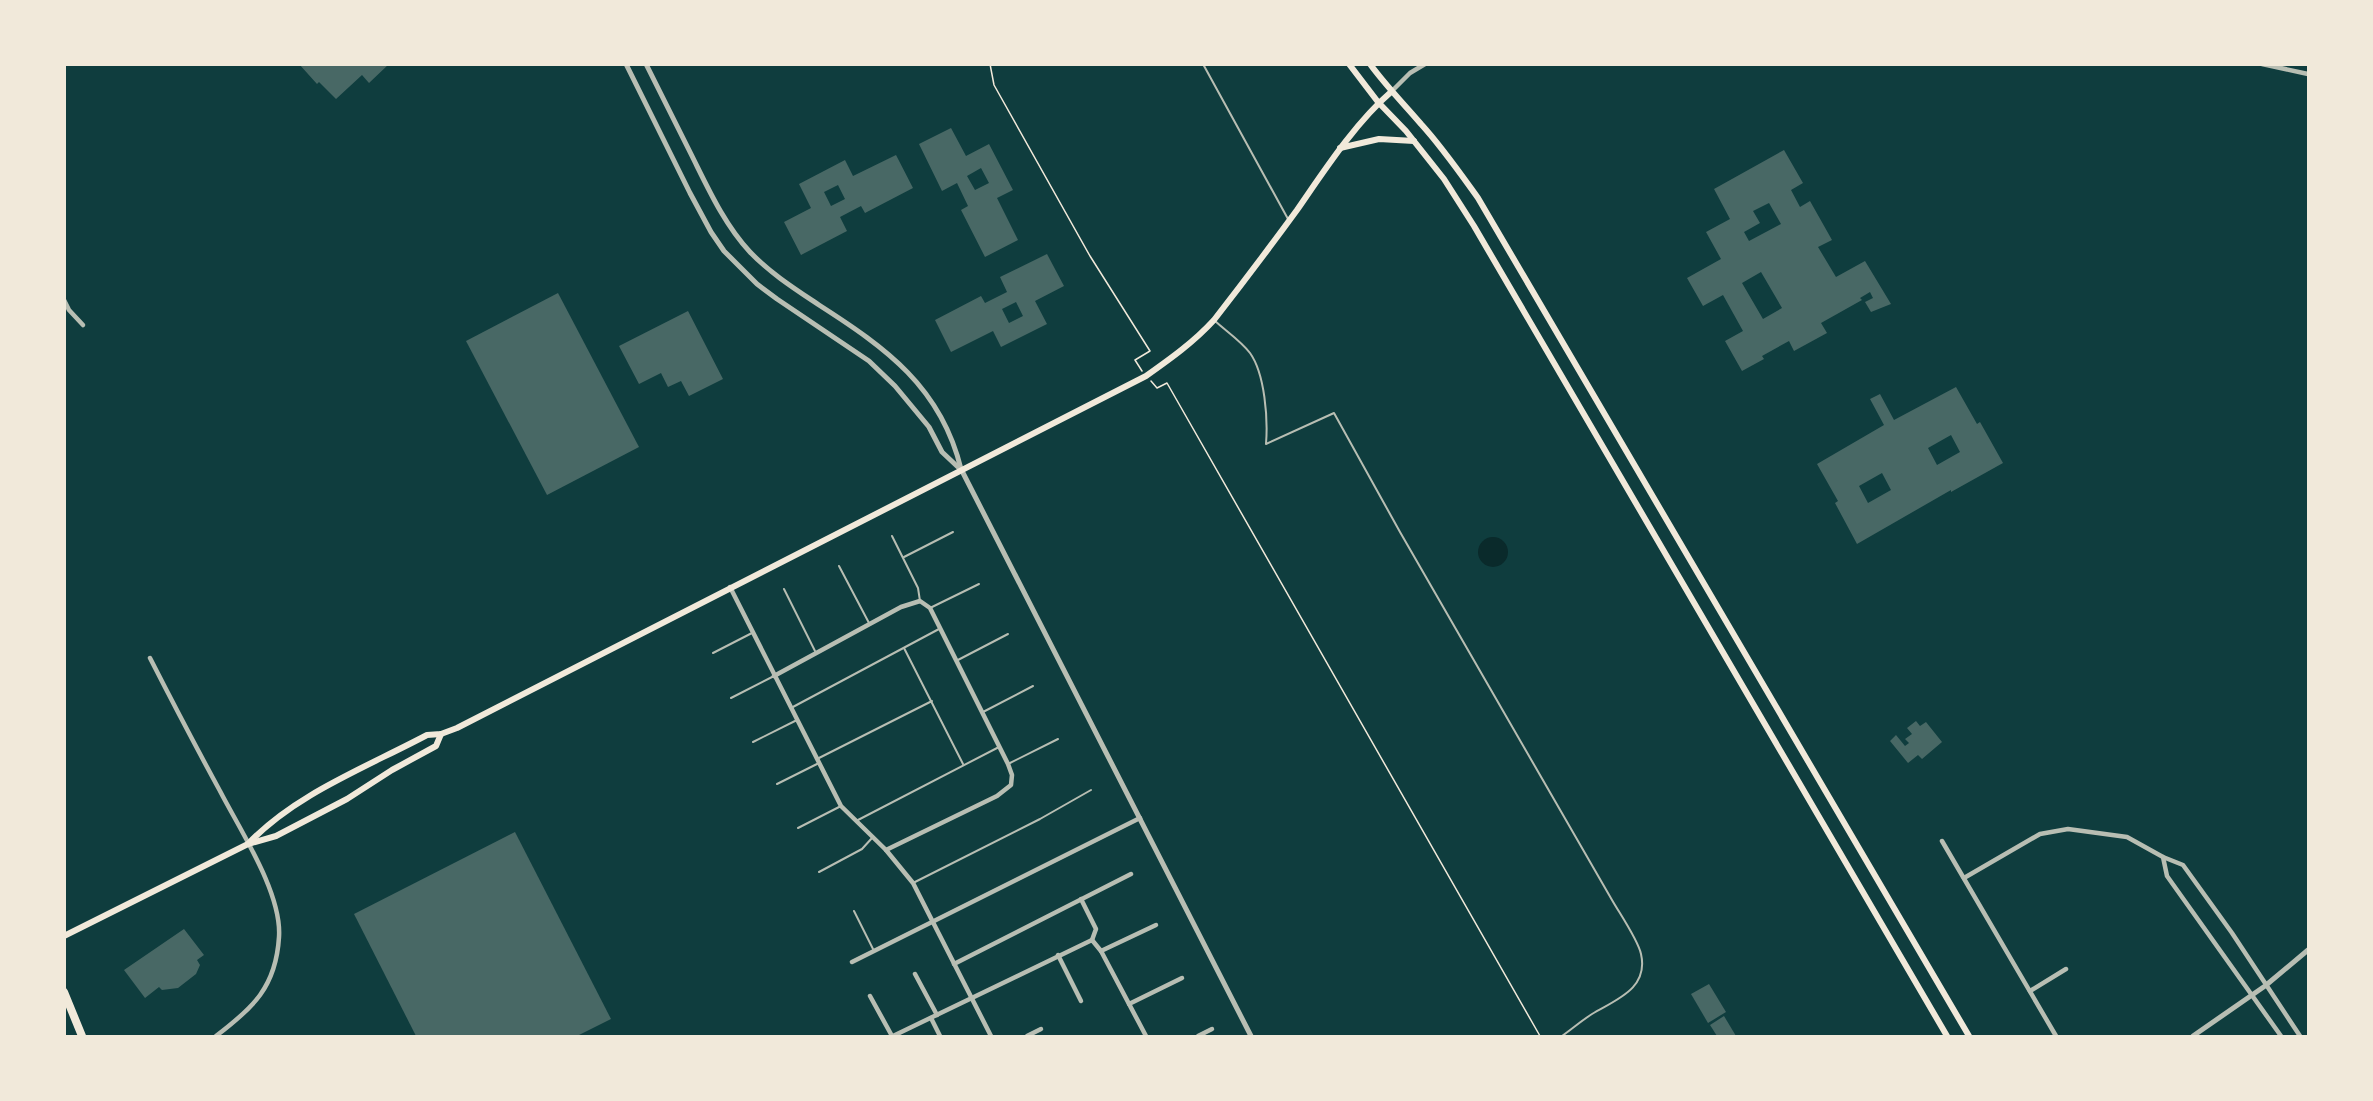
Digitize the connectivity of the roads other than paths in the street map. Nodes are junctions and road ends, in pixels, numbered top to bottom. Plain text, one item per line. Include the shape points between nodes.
1 (626, 64) edge
2 (646, 64) edge
3 (1203, 64) edge
4 (1349, 64) edge
5 (1370, 64) edge
6 (1425, 64) edge
7 (2262, 64) edge
8 (2308, 74) edge
9 (1391, 92) junction
10 (1378, 102) junction
11 (1414, 141) junction
12 (1340, 148) junction
13 (1289, 220) junction
14 (64, 300) edge
15 (1214, 320) junction
16 (82, 325) dead end
17 (961, 469) junction
18 (952, 532) dead end
19 (892, 536) dead end
20 (904, 557) junction
21 (838, 566) dead end
22 (979, 584) dead end
23 (730, 587) junction
24 (784, 590) dead end
25 (920, 601) junction
26 (930, 608) junction
27 (869, 623) junction
28 (939, 629) junction
29 (752, 633) junction
30 (1008, 634) dead end
31 (904, 648) junction
32 (816, 652) junction
33 (712, 653) dead end
34 (150, 658) dead end
35 (956, 661) junction
36 (774, 676) junction
37 (1033, 686) dead end
38 (731, 698) dead end
39 (932, 702) junction
40 (791, 708) junction
41 (983, 712) junction
42 (797, 720) junction
43 (441, 734) junction
44 (1058, 740) dead end
45 (753, 742) dead end
46 (999, 747) junction
47 (818, 761) junction
48 (963, 764) junction
49 (1008, 764) junction
50 (777, 784) dead end
51 (1091, 790) dead end
52 (841, 806) junction
53 (1140, 818) junction
54 (858, 820) junction
55 (798, 828) dead end
56 (872, 838) junction
57 (1942, 841) dead end
58 (248, 844) junction
59 (886, 850) junction
60 (2163, 857) junction
61 (819, 872) dead end
62 (1131, 874) dead end
63 (1964, 878) junction
64 (913, 883) junction
65 (1082, 899) junction
66 (854, 911) dead end
67 (933, 922) junction
68 (1156, 924) dead end
69 (64, 936) edge
70 (1092, 940) junction
71 (874, 951) junction
72 (1101, 951) junction
73 (2308, 951) edge
74 (1058, 955) junction
75 (852, 962) dead end
76 (954, 964) junction
77 (2066, 969) dead end
78 (915, 974) dead end
79 (1182, 978) dead end
80 (2265, 986) junction
81 (2030, 990) junction
82 (64, 992) edge
83 (870, 996) dead end
84 (2251, 996) junction
85 (972, 999) junction
86 (1081, 1001) dead end
87 (1129, 1004) junction
88 (937, 1015) junction
89 (931, 1018) junction
90 (1041, 1029) dead end
91 (1212, 1029) dead end
92 (82, 1036) edge
93 (216, 1036) edge
94 (892, 1036) edge
95 (940, 1036) edge
96 (991, 1036) edge
97 (1027, 1036) edge
98 (1146, 1036) edge
99 (1197, 1036) edge
100 (1251, 1036) edge
101 (1562, 1036) edge
102 (1947, 1036) edge
103 (1969, 1036) edge
104 (2056, 1036) edge
105 (2193, 1036) edge
106 (2281, 1036) edge
107 (2300, 1036) edge

1 - 17 street via 724,251 757,284 884,375 929,427 942,452
2 - 17 street via 728,224 750,252 777,276 881,348 910,374 936,406 955,443
3 - 13 lane
4 - 10 main road
5 - 9 main road
6 - 9 street
7 - 8 street
9 - 10 main road
9 - 103 main road via 1478,198
10 - 11 main road
10 - 12 main road
11 - 12 main road via 1379,139
11 - 102 main road via 1474,226
12 - 13 main road
13 - 15 main road
14 - 16 street
15 - 17 main road via 1203,333 1146,376
15 - 101 lane via 1249,352 1256,365 1268,428 1266,444 1335,413 1641,954 1641,973 1634,988
17 - 23 main road
17 - 53 street
18 - 20 lane
19 - 20 lane
20 - 25 lane
21 - 27 lane
22 - 26 lane
23 - 29 street
23 - 43 main road
24 - 32 lane
25 - 26 street
25 - 27 street
26 - 28 street
27 - 32 street
28 - 31 lane
28 - 35 street
29 - 33 lane
29 - 36 street
30 - 35 lane
31 - 39 lane
31 - 40 lane
32 - 36 street
34 - 58 street
35 - 41 street
36 - 38 lane
36 - 40 street
37 - 41 lane
39 - 47 lane
39 - 48 lane
40 - 42 street
41 - 46 street
42 - 45 lane
42 - 47 street
43 - 58 main road via 427,735 333,784 269,823
43 - 58 main road via 436,746 346,799 276,836
44 - 49 lane
46 - 48 lane
46 - 49 street
47 - 50 lane
47 - 52 street
48 - 54 lane
49 - 59 street via 1011,785 997,796
51 - 64 lane
52 - 54 street
52 - 55 lane
53 - 67 street
53 - 100 street
54 - 56 street
56 - 59 street
56 - 61 lane via 862,849
57 - 63 street
58 - 69 main road
58 - 93 street via 276,905 277,955 259,999
59 - 64 street
60 - 63 street via 2127,837 2068,829 2040,834
60 - 80 street via 2183,865
60 - 84 street via 2167,876
62 - 65 street
63 - 81 street
64 - 67 street
65 - 70 street via 1095,928
65 - 76 street
66 - 71 lane
67 - 71 street
67 - 76 street
68 - 72 street
70 - 72 street
70 - 74 street
71 - 75 street
72 - 87 street
73 - 80 street
74 - 85 street
74 - 86 street
76 - 85 street
77 - 81 street
78 - 88 street
79 - 87 street
80 - 84 street
80 - 107 street
81 - 104 street
82 - 92 highway
83 - 94 street
84 - 105 street
84 - 106 street
85 - 88 street
85 - 96 street
87 - 98 street
88 - 89 street
89 - 94 street
89 - 95 street
90 - 97 street
91 - 99 street

